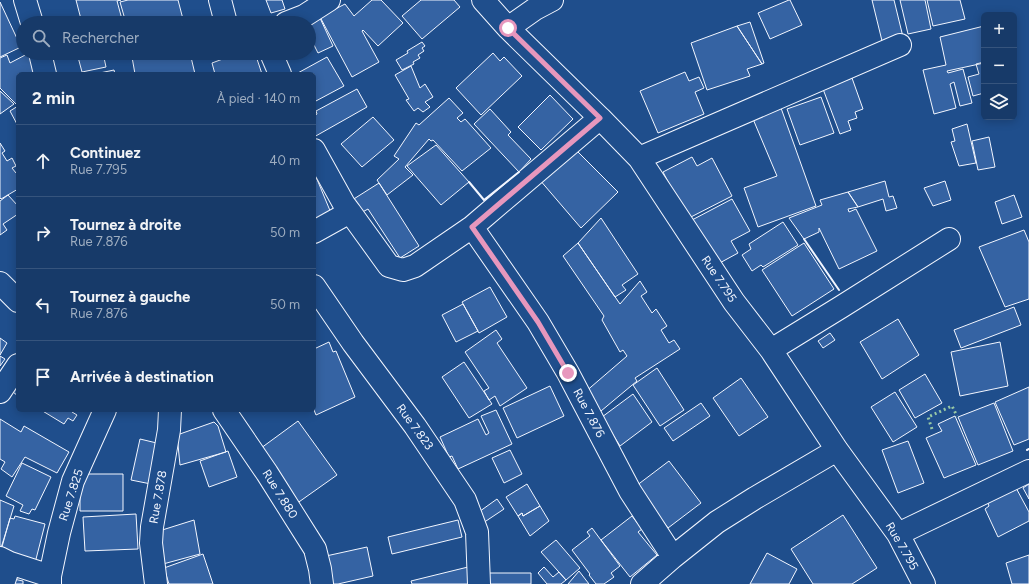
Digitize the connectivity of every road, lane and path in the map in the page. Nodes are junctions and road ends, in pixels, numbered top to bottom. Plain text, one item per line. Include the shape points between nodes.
1 (25, 0) edge
2 (220, 0) edge
3 (329, 0) edge
4 (483, 0) edge
5 (552, 0) edge
6 (30, 16) edge
7 (224, 16) edge
8 (304, 16) edge
9 (508, 28) junction
10 (900, 45) dead end
11 (42, 60) edge
12 (274, 60) edge
13 (45, 72) edge
14 (279, 72) edge
15 (600, 118) junction
16 (316, 154) edge
17 (639, 158) junction
18 (350, 212) junction
19 (472, 227) junction
20 (316, 231) edge
21 (949, 238) dead end
22 (0, 283) edge
23 (316, 289) edge
24 (16, 299) edge
25 (771, 350) junction
26 (16, 368) edge
27 (0, 392) edge
28 (104, 412) edge
29 (170, 412) edge
30 (225, 412) edge
31 (837, 450) junction
32 (1029, 471) edge
33 (898, 534) junction
34 (673, 557) junction
35 (5, 560) edge
36 (50, 580) edge
37 (3, 584) edge
38 (156, 584) edge
39 (322, 584) edge
40 (479, 584) edge
41 (642, 584) edge
42 (924, 584) edge

1 - 6 street
2 - 7 street
3 - 8 street
4 - 9 street, Rue 7.795
5 - 9 street via 534,9
9 - 15 street, Rue 7.795
10 - 17 street
11 - 13 street
12 - 14 street
15 - 17 street, Rue 7.795
15 - 19 street
16 - 18 street
17 - 25 street, Rue 7.795 via 734,302
18 - 19 street via 389,266 404,270 415,266
18 - 20 street
19 - 34 street, Rue 7.876 via 538,322 630,491
21 - 25 street
22 - 24 street
23 - 40 street, Rue 7.823 via 465,500 477,532
25 - 31 street, Rue 7.795
26 - 27 street
28 - 36 street, Rue 7.825 via 73,481
29 - 38 street, Rue 7.878 via 152,527
30 - 39 street, Rue 7.880 via 315,550
31 - 33 street, Rue 7.795
31 - 34 street via 716,522
32 - 33 street
33 - 42 street, Rue 7.795
34 - 41 street
35 - 36 street
35 - 37 street

